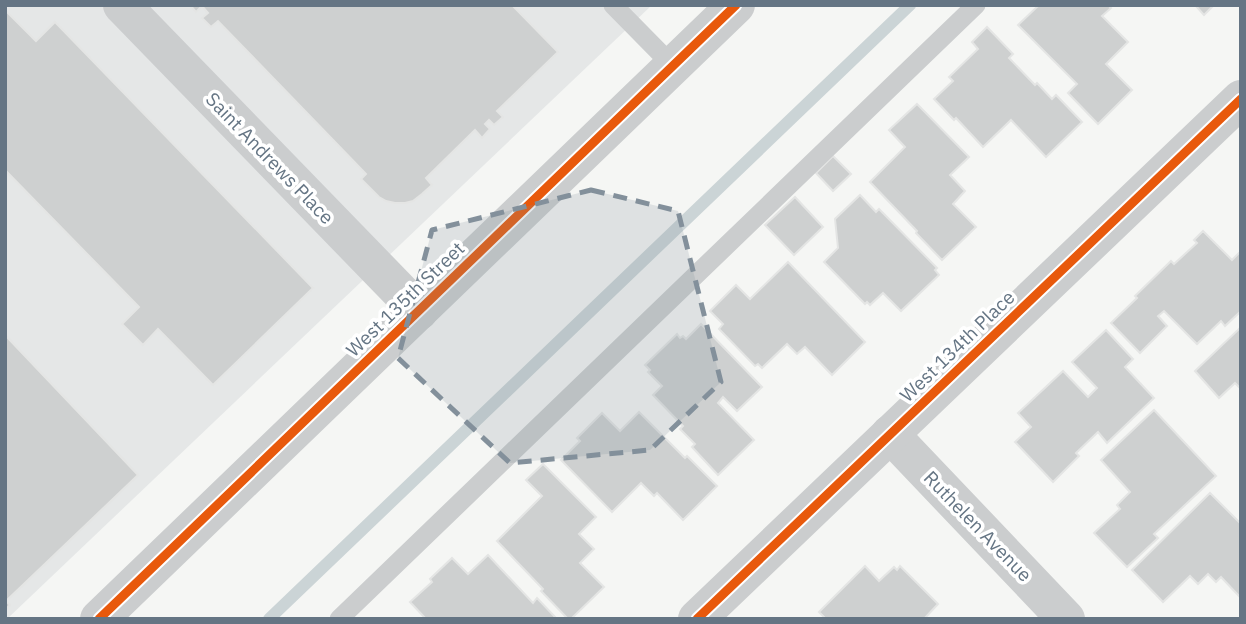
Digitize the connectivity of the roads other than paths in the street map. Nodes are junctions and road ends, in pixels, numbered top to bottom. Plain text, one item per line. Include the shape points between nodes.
1 (122, 5) edge
2 (613, 5) edge
3 (736, 5) edge
4 (976, 5) edge
5 (673, 66) junction
6 (1237, 109) edge
7 (419, 311) junction
8 (890, 434) junction
9 (99, 619) edge
10 (339, 619) edge
11 (697, 619) edge
12 (1066, 619) edge

1 - 7 street, Saint Andrews Place
2 - 5 lane
3 - 5 street, West 135th Street
4 - 10 lane
5 - 7 street, West 135th Street
6 - 8 street, West 134th Place
7 - 9 street, West 135th Street
8 - 11 street, West 134th Place
8 - 12 street, Ruthelen Avenue

